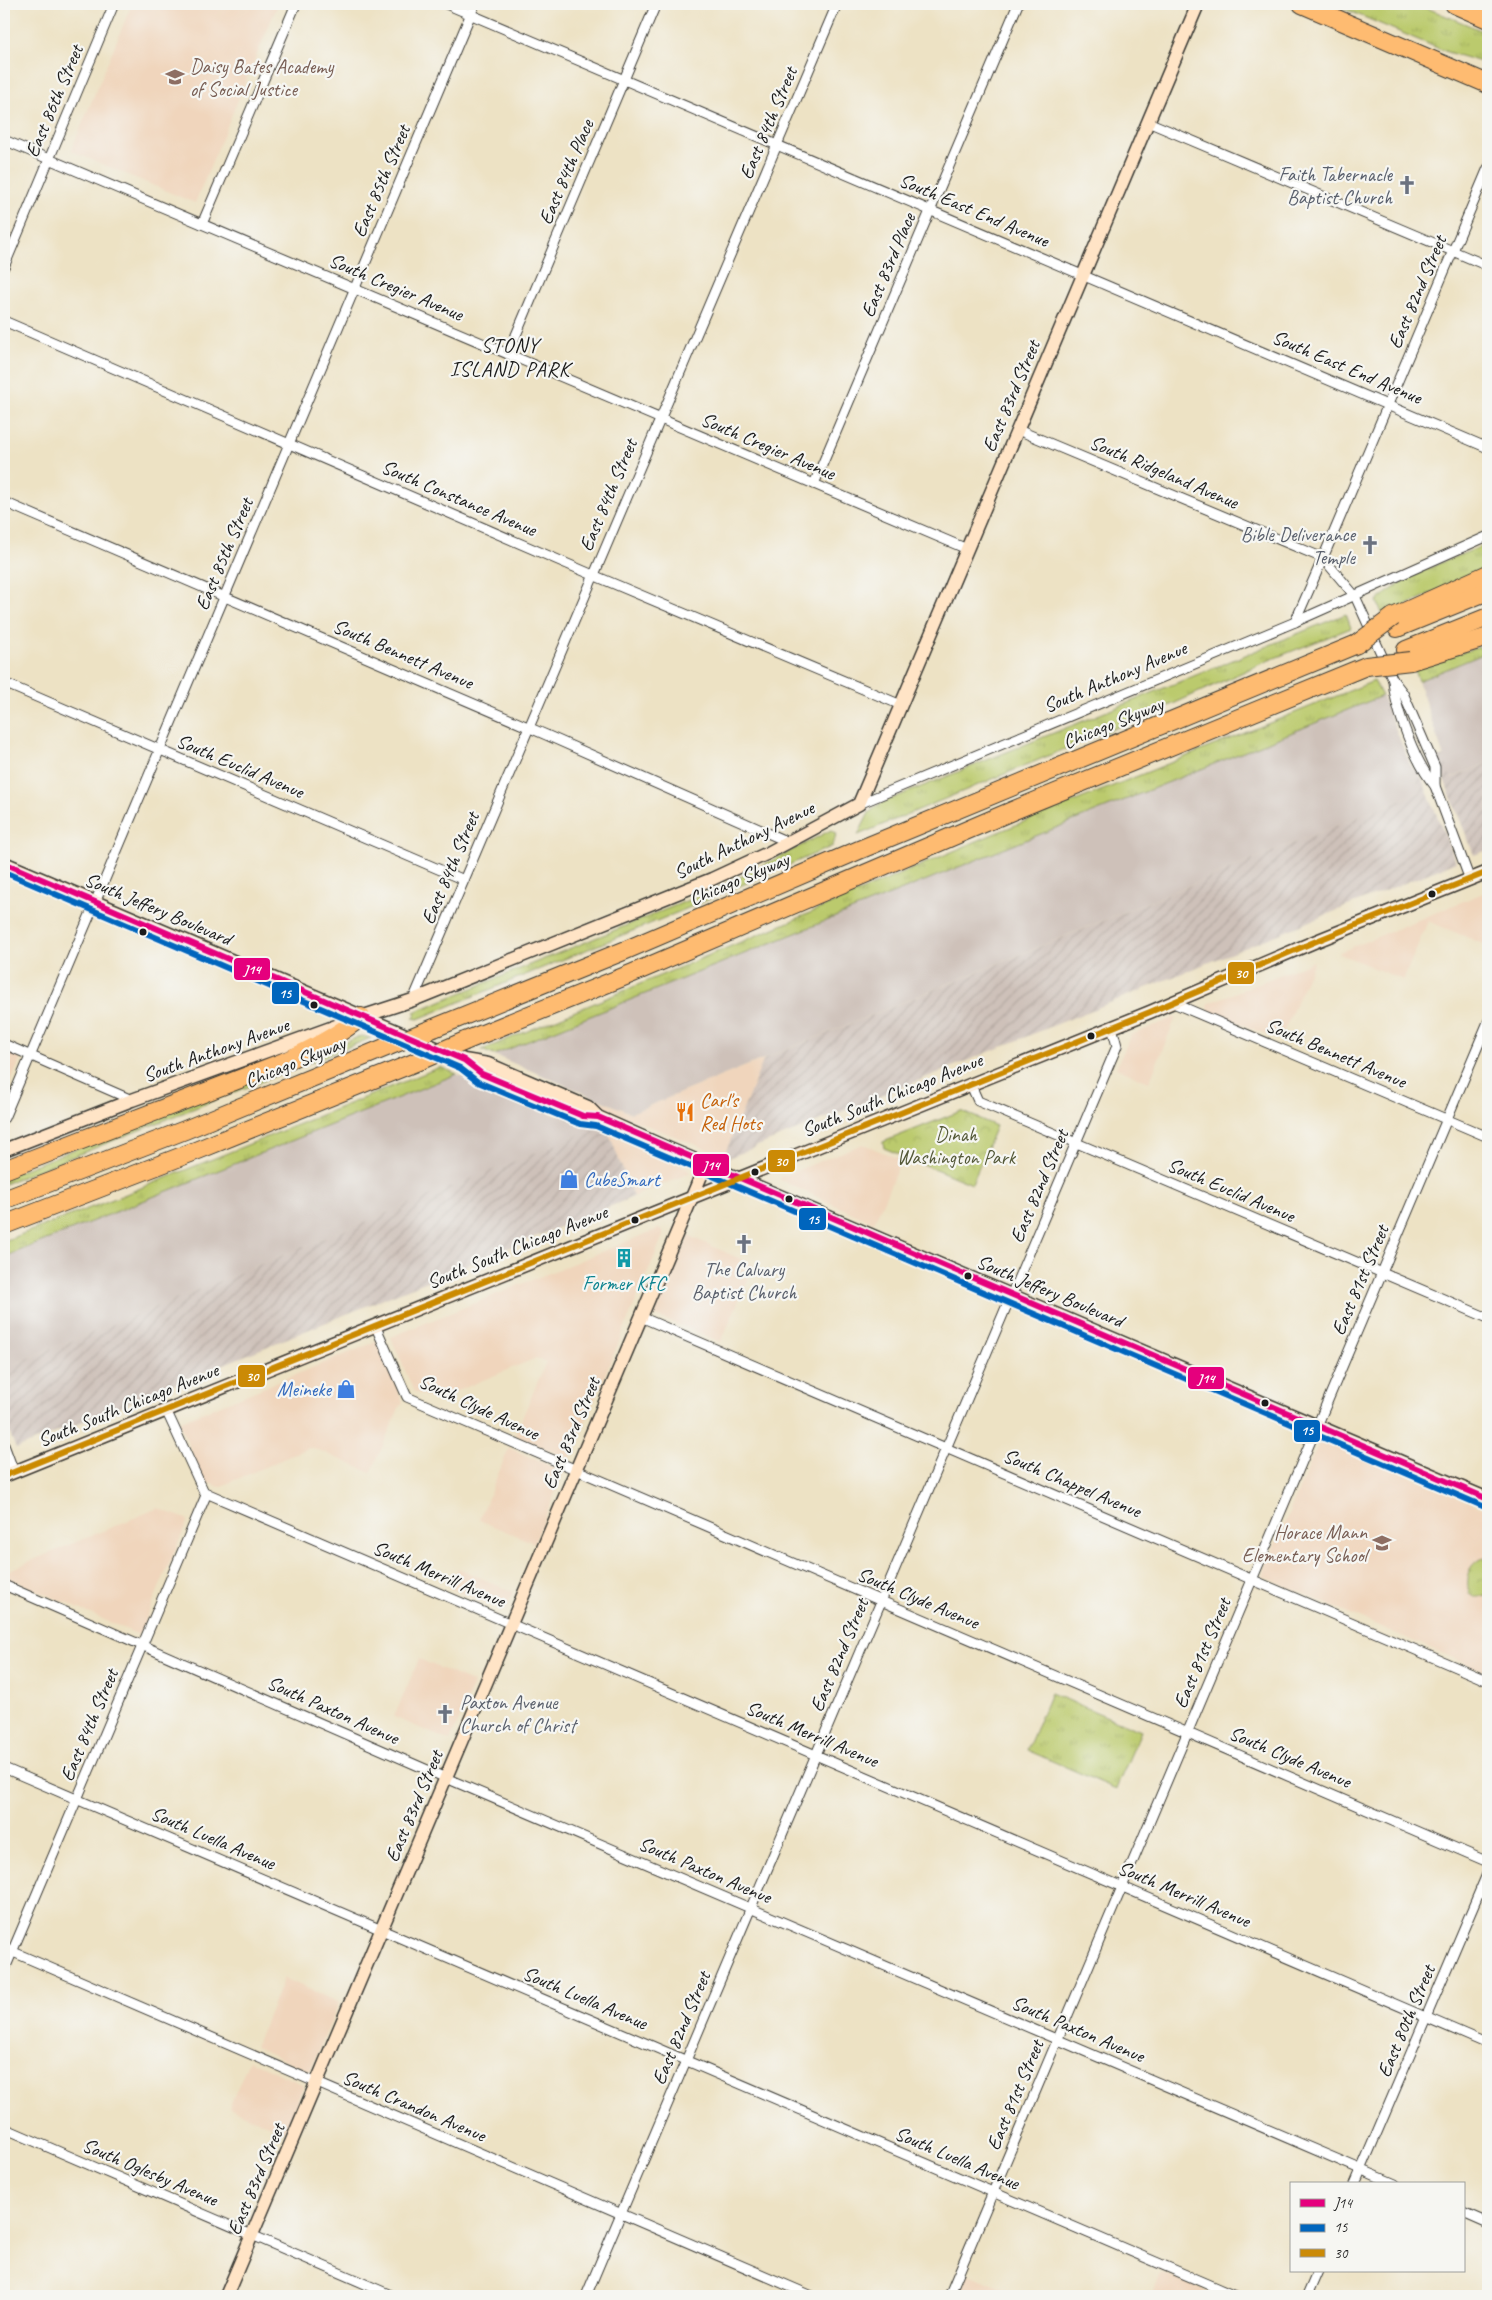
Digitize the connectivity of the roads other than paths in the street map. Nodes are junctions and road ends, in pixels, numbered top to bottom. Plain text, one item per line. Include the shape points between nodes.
1 (114, 4) edge
2 (296, 4) edge
3 (446, 4) edge
4 (475, 4) edge
5 (656, 4) edge
6 (838, 4) edge
7 (1018, 4) edge
8 (1198, 4) edge
9 (1302, 4) edge
10 (1454, 4) edge
11 (470, 14) junction
12 (1488, 19) edge
13 (624, 80) junction
14 (1488, 84) edge
15 (1148, 122) junction
16 (4, 140) edge
17 (778, 146) junction
18 (49, 159) junction
19 (1488, 168) edge
20 (930, 210) junction
21 (202, 224) junction
22 (1453, 251) junction
23 (1488, 266) edge
24 (4, 267) edge
25 (1083, 275) junction
26 (355, 289) junction
27 (4, 321) edge
28 (508, 354) junction
29 (1388, 404) junction
30 (660, 419) junction
31 (1018, 430) junction
32 (290, 444) junction
33 (1488, 448) edge
34 (814, 484) junction
35 (4, 502) edge
36 (1488, 536) edge
37 (967, 550) junction
38 (1323, 558) junction
39 (1488, 574) edge
40 (593, 575) junction
41 (1488, 591) edge
42 (225, 596) junction
43 (1354, 596) junction
44 (1488, 617) edge
45 (1294, 622) junction
46 (1395, 622) junction
47 (1488, 637) edge
48 (1409, 656) junction
49 (4, 683) edge
50 (901, 705) junction
51 (529, 727) junction
52 (160, 751) junction
53 (859, 804) junction
54 (788, 842) junction
55 (4, 863) edge
56 (1488, 872) edge
57 (464, 880) junction
58 (1470, 880) junction
59 (96, 903) junction
60 (413, 1000) junction
61 (1170, 1002) junction
62 (361, 1017) junction
63 (1488, 1022) edge
64 (1112, 1027) junction
65 (4, 1044) edge
66 (30, 1055) junction
67 (970, 1083) junction
68 (132, 1100) junction
69 (4, 1118) edge
70 (1447, 1120) junction
71 (1488, 1137) edge
72 (1076, 1142) junction
73 (4, 1150) edge
74 (706, 1164) junction
75 (4, 1170) edge
76 (737, 1178) junction
77 (692, 1196) junction
78 (4, 1200) edge
79 (4, 1225) edge
80 (1382, 1273) junction
81 (1011, 1295) junction
82 (641, 1317) junction
83 (1488, 1318) edge
84 (375, 1325) junction
85 (166, 1410) junction
86 (1317, 1426) junction
87 (4, 1445) edge
88 (946, 1448) junction
89 (576, 1470) junction
90 (9, 1474) edge
91 (206, 1493) junction
92 (1488, 1499) edge
93 (1252, 1580) junction
94 (4, 1585) edge
95 (882, 1601) junction
96 (511, 1624) junction
97 (142, 1646) junction
98 (1488, 1681) edge
99 (1188, 1732) junction
100 (816, 1755) junction
101 (4, 1768) edge
102 (446, 1778) junction
103 (77, 1799) junction
104 (1488, 1862) edge
105 (1488, 1872) edge
106 (1122, 1886) junction
107 (751, 1908) junction
108 (381, 1930) junction
109 (8, 1950) edge
110 (4, 1971) edge
111 (1426, 2017) junction
112 (1058, 2039) junction
113 (1488, 2044) edge
114 (686, 2061) junction
115 (316, 2084) junction
116 (4, 2128) edge
117 (1361, 2169) junction
118 (1356, 2182) edge
119 (1390, 2182) edge
120 (993, 2192) junction
121 (1464, 2213) edge
122 (621, 2214) junction
123 (1488, 2224) edge
124 (252, 2235) junction
125 (1318, 2272) edge
126 (226, 2296) edge
127 (393, 2296) edge
128 (586, 2296) edge
129 (812, 2296) edge
130 (949, 2296) edge
131 (1235, 2296) edge
132 (1307, 2296) edge

1 - 18 street, East 86th Street
2 - 21 street
3 - 11 street, South East End Avenue
4 - 11 street, East 85th Street
5 - 13 street, East 84th Place
6 - 17 street, East 84th Street
7 - 20 street, East 83rd Place
8 - 15 main road, East 83rd Street
9 - 14 highway
10 - 12 highway
11 - 13 street, South East End Avenue
11 - 26 street, East 85th Street
13 - 17 street, South East End Avenue
13 - 28 street, East 84th Place
15 - 22 street
15 - 25 main road, East 83rd Street
16 - 18 street, South Cregier Avenue
17 - 20 street, South East End Avenue
17 - 30 street, East 84th Street
18 - 21 street, South Cregier Avenue
18 - 24 street, East 86th Street
19 - 22 street, East 82nd Street
20 - 25 street, South East End Avenue
20 - 34 street, East 83rd Place
21 - 26 street, South Cregier Avenue
22 - 23 street
22 - 29 street, East 82nd Street
25 - 29 street, South East End Avenue
25 - 31 main road, East 83rd Street
26 - 28 street, South Cregier Avenue
26 - 32 street, East 85th Street
27 - 32 street, South Constance Avenue
28 - 30 street, South Cregier Avenue
29 - 33 street, South East End Avenue
29 - 38 street, East 82nd Street
30 - 34 street, South Cregier Avenue
30 - 40 street, East 84th Street
31 - 37 main road, East 83rd Street
31 - 38 street, South Ridgeland Avenue
32 - 40 street, South Constance Avenue
32 - 42 street, East 85th Street
34 - 37 street, South Cregier Avenue
35 - 42 street, South Bennett Avenue
36 - 43 street, South Anthony Avenue
37 - 50 main road, East 83rd Street
38 - 43 street
38 - 45 street, East 82nd Street
39 - 46 highway
40 - 50 street, South Constance Avenue
40 - 51 street, East 84th Street
41 - 46 highway, Chicago Skyway
42 - 51 street, South Bennett Avenue
42 - 52 street, East 85th Street
43 - 45 street, South Anthony Avenue
43 - 58 street via 1393,680 1394,697 1424,773 1435,786
44 - 48 highway
45 - 53 street, South Anthony Avenue
46 - 78 highway, Chicago Skyway, bridge via 1357,644 626,950 185,1130
47 - 48 highway
48 - 79 highway, bridge via 1366,666 421,1060
49 - 52 street, South Euclid Avenue
50 - 53 main road, East 83rd Street
51 - 54 street, South Bennett Avenue
51 - 57 street, East 84th Street
52 - 57 street, South Euclid Avenue
52 - 59 street, East 85th Street
53 - 54 main road, South Anthony Avenue
54 - 60 main road, South Anthony Avenue via 712,880
55 - 59 main road, South Jeffery Boulevard
56 - 58 main road, South South Chicago Avenue
57 - 60 street, East 84th Street
58 - 61 main road, South South Chicago Avenue
59 - 62 main road, South Jeffery Boulevard
59 - 66 street, East 85th Street
60 - 62 main road, South Anthony Avenue
61 - 64 main road, South South Chicago Avenue
61 - 70 street, South Bennett Avenue
62 - 68 main road, South Anthony Avenue
62 - 74 main road, South Jeffery Boulevard via 464,1060 482,1074 583,1116 598,1117
62 - 75 highway via 340,1034 281,1062
63 - 70 street, East 81st Street
64 - 67 main road, South South Chicago Avenue
64 - 72 street, East 82nd Street via 1117,1046
65 - 66 street
66 - 68 street
66 - 69 street, East 85th Street
67 - 72 street, South Euclid Avenue via 978,1101
67 - 76 main road, South South Chicago Avenue
68 - 73 main road, South Anthony Avenue
70 - 71 street, South Bennett Avenue
70 - 80 street, East 81st Street
72 - 80 street, South Euclid Avenue
72 - 81 street, East 82nd Street
74 - 76 main road, South Jeffery Boulevard
74 - 77 main road, East 83rd Street
76 - 77 main road, South South Chicago Avenue
76 - 81 main road, South Jeffery Boulevard
77 - 82 main road, East 83rd Street
77 - 84 main road, South South Chicago Avenue
80 - 83 street, South Euclid Avenue
80 - 86 street, East 81st Street
81 - 86 main road, South Jeffery Boulevard
81 - 88 street, East 82nd Street
82 - 88 street, South Chappel Avenue
82 - 89 main road, East 83rd Street
84 - 85 main road, South South Chicago Avenue
84 - 89 street, South Clyde Avenue via 407,1397
85 - 90 main road, South South Chicago Avenue
85 - 91 street
86 - 92 main road, South Jeffery Boulevard
86 - 93 street, East 81st Street
87 - 90 street
88 - 93 street, South Chappel Avenue
88 - 95 street, East 82nd Street
89 - 95 street, South Clyde Avenue
89 - 96 main road, East 83rd Street
91 - 96 street, South Merrill Avenue
91 - 97 street, East 84th Street
93 - 98 street, South Chappel Avenue
93 - 99 street, East 81st Street
94 - 97 street, South Paxton Avenue
95 - 99 street, South Clyde Avenue
95 - 100 street, East 82nd Street
96 - 100 street, South Merrill Avenue
96 - 102 main road, East 83rd Street
97 - 102 street, South Paxton Avenue
97 - 103 street, East 84th Street
99 - 104 street, South Clyde Avenue
99 - 106 street, East 81st Street
100 - 106 street, South Merrill Avenue
100 - 107 street, East 82nd Street
101 - 103 street, South Luella Avenue
102 - 107 street, South Paxton Avenue
102 - 108 main road, East 83rd Street
103 - 108 street, South Luella Avenue
103 - 109 street, East 84th Street
105 - 111 street, East 80th Street
106 - 111 street, South Merrill Avenue
106 - 112 street, East 81st Street
107 - 112 street, South Paxton Avenue
107 - 114 street, East 82nd Street
108 - 114 street, South Luella Avenue
108 - 115 main road, East 83rd Street
109 - 110 street, East 84th Street
109 - 115 street, South Crandon Avenue
111 - 113 street, South Merrill Avenue
111 - 117 street, East 80th Street
112 - 117 street, South Paxton Avenue
112 - 120 street, East 81st Street
114 - 120 street, South Luella Avenue
114 - 122 street, East 82nd Street
115 - 122 street, South Crandon Avenue
115 - 124 main road, East 83rd Street
116 - 124 street, South Oglesby Avenue
117 - 118 street, East 80th Street
117 - 119 street, South Paxton Avenue
120 - 130 street, East 81st Street
120 - 131 street, South Luella Avenue
121 - 123 street
122 - 128 street, East 82nd Street
122 - 129 street, South Crandon Avenue
124 - 126 main road, East 83rd Street
124 - 127 street, South Oglesby Avenue
125 - 132 street

